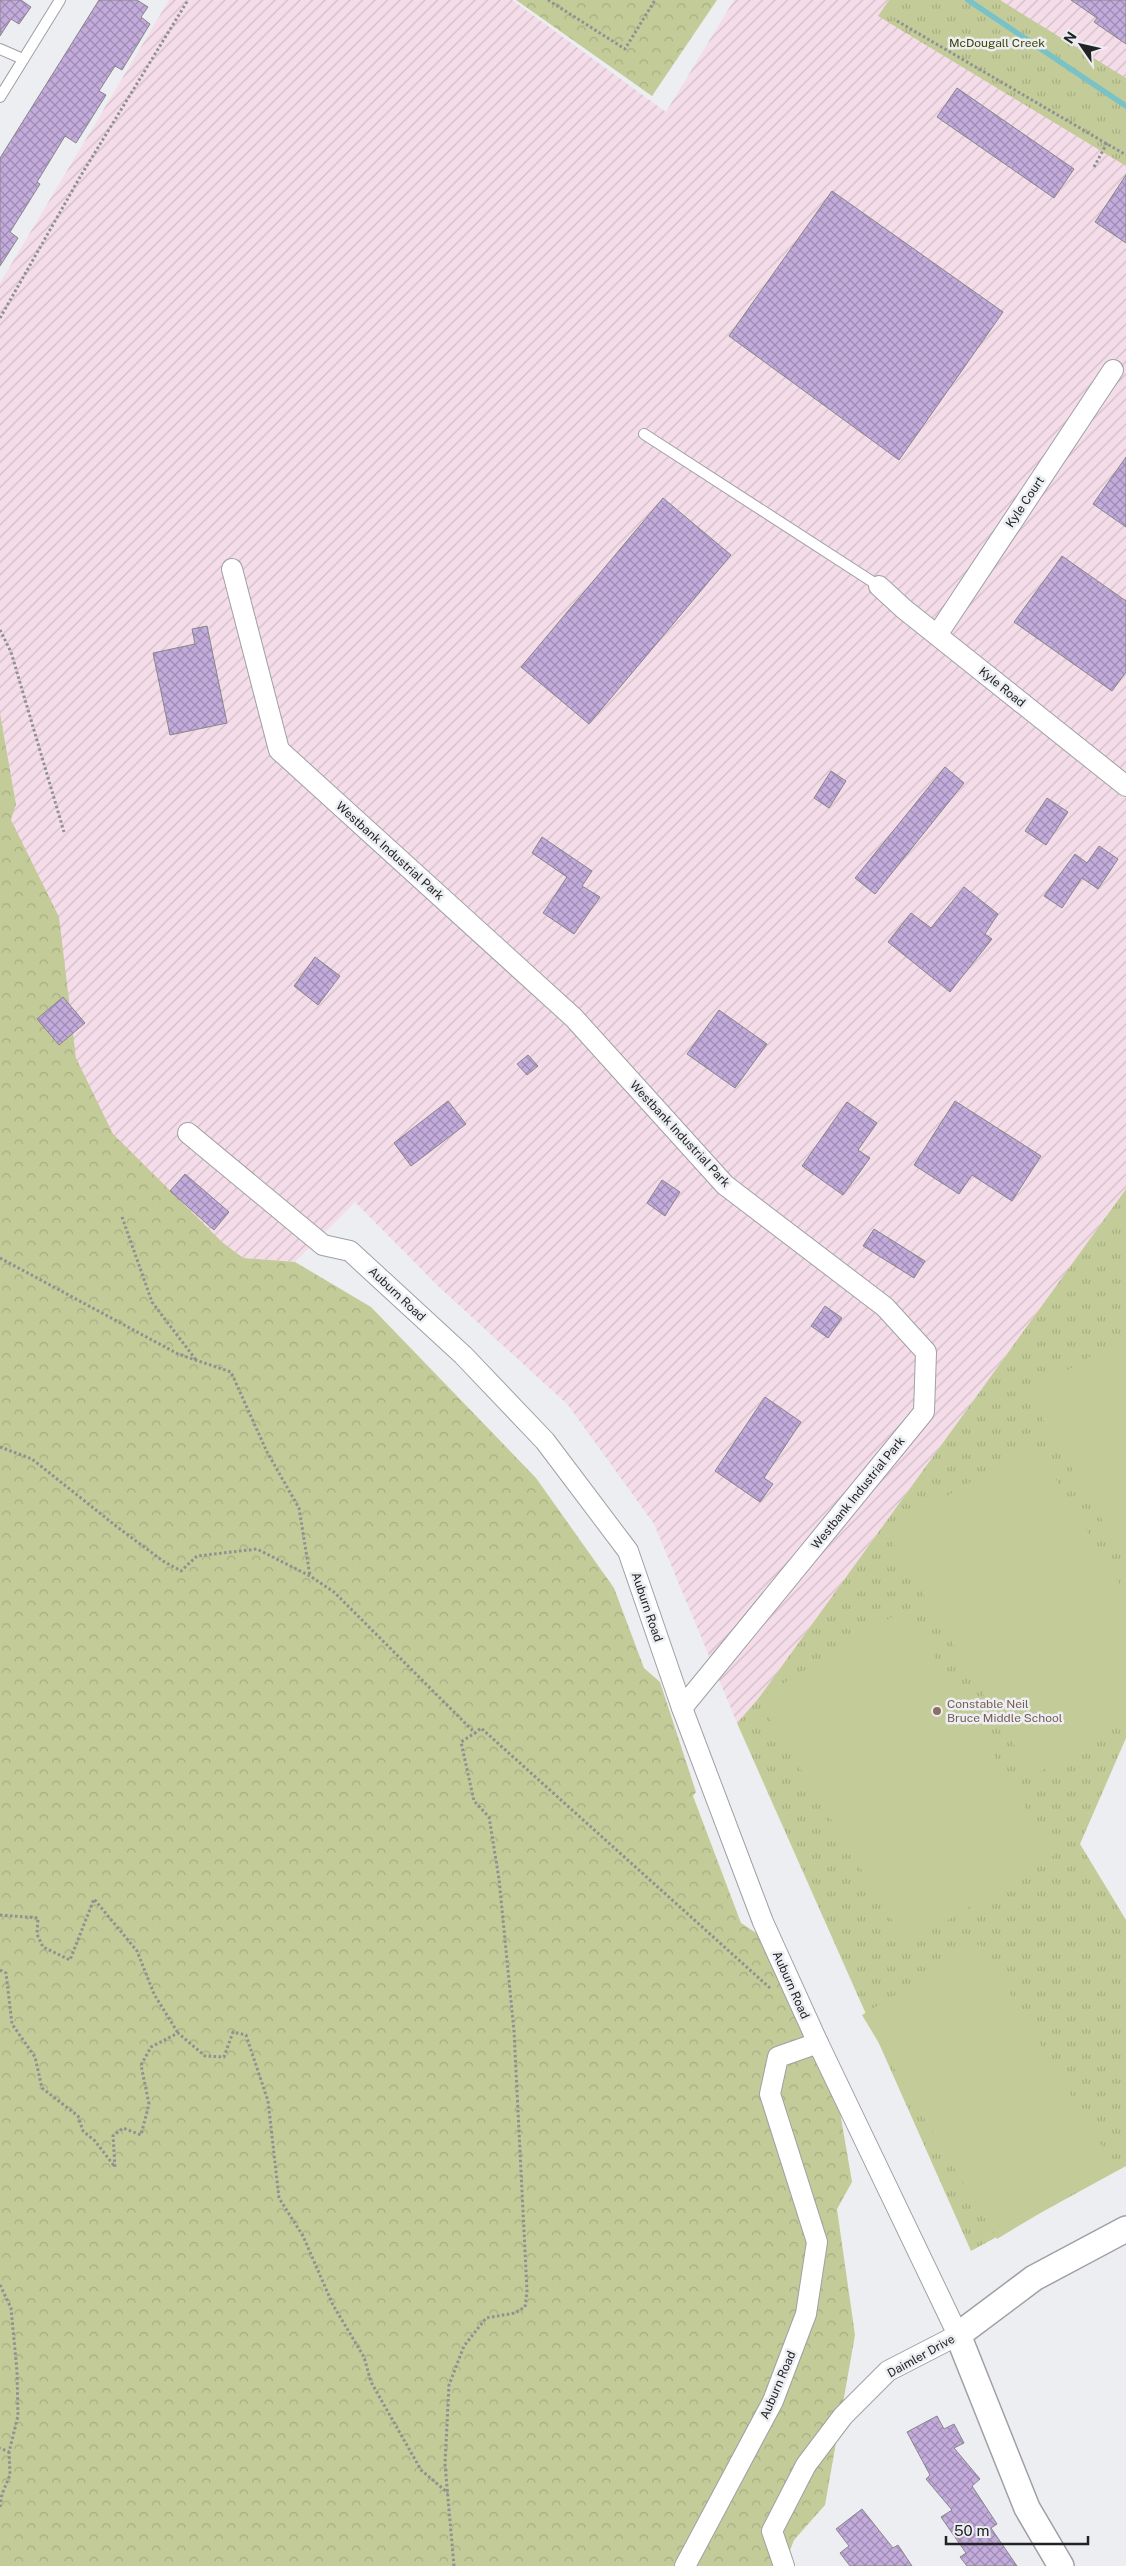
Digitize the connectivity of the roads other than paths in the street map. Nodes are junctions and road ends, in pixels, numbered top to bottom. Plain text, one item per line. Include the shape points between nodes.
1 (60, 0) edge
2 (0, 49) edge
3 (23, 59) junction
4 (0, 97) edge
5 (1113, 370) dead end
6 (644, 434) dead end
7 (232, 569) dead end
8 (879, 586) joint
9 (937, 635) junction
10 (1126, 786) edge
11 (188, 1132) dead end
12 (682, 1708) junction
13 (818, 2043) junction
14 (1126, 2229) edge
15 (958, 2335) junction
16 (685, 2566) edge
17 (784, 2566) edge
18 (1060, 2566) edge

1 - 3 lane
2 - 3 lane
3 - 4 lane
5 - 9 street, Kyle Court
6 - 8 lane
7 - 12 street, Westbank Industrial Park via 279,750 574,1018 725,1185 885,1308 926,1352 924,1412
8 - 9 street, Kyle Road
9 - 10 street, Kyle Road
11 - 12 street, Auburn Road via 323,1245 350,1251 463,1355 545,1441 628,1551
12 - 13 street, Auburn Road via 763,1922
13 - 15 street, Auburn Road
13 - 16 street, Auburn Road via 778,2058 770,2094 816,2242 806,2314 773,2401
14 - 15 street, Daimler Drive via 1034,2278
15 - 17 street, Daimler Drive via 888,2371 843,2416 806,2465 772,2531
15 - 18 street, Auburn Road via 1027,2508

